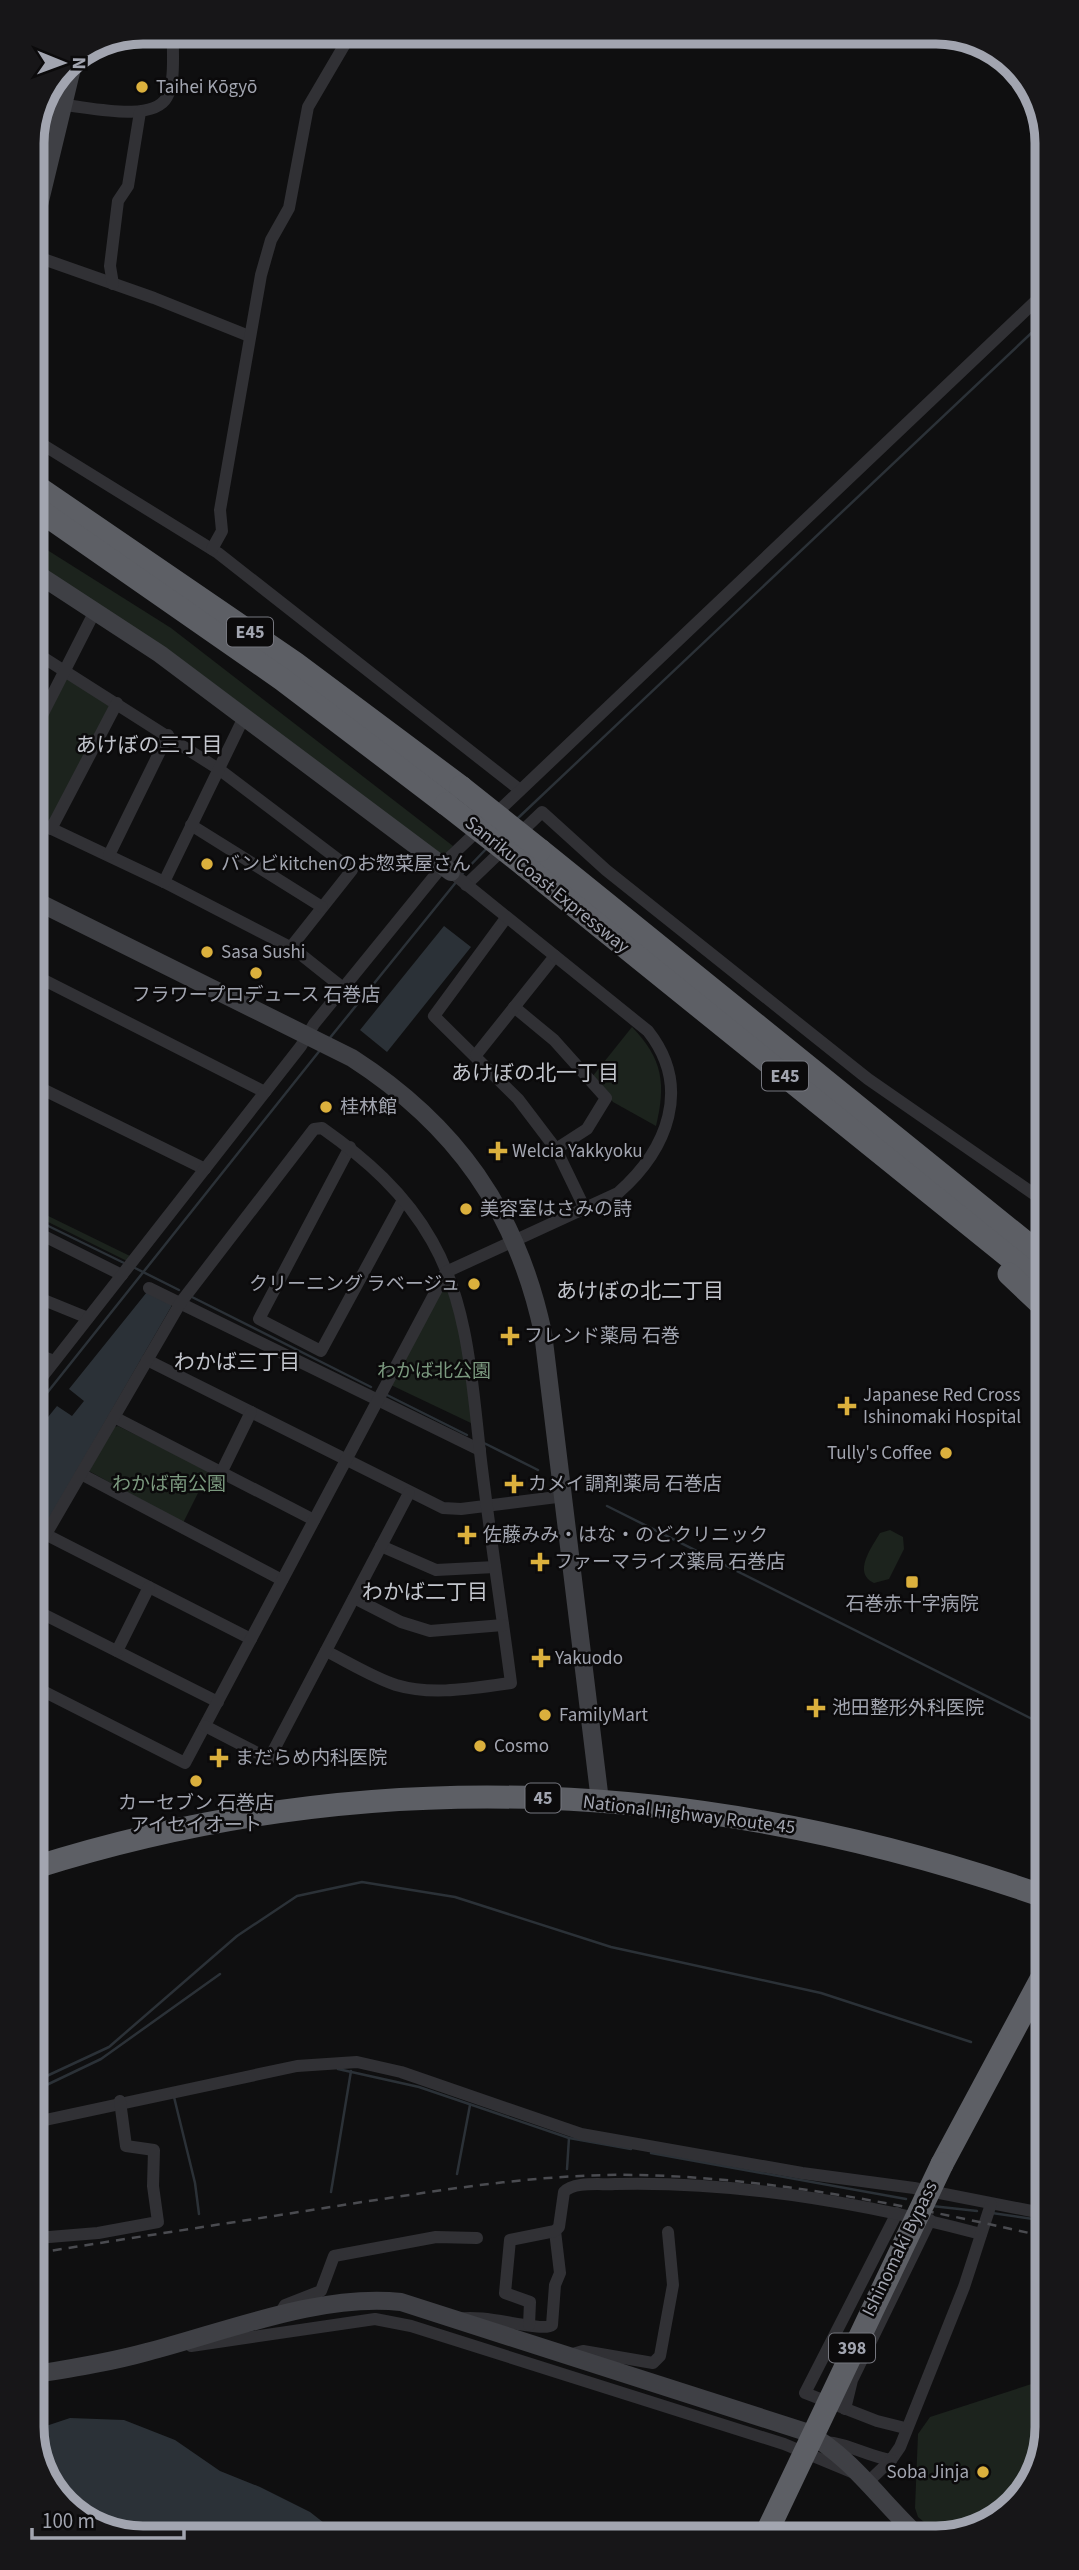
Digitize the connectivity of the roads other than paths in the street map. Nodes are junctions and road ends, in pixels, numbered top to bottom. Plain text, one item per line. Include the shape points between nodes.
1 (172, 44) edge
2 (345, 44) edge
3 (66, 98) edge
4 (64, 105) junction
5 (140, 112) junction
6 (44, 186) edge
7 (44, 259) edge
8 (113, 284) junction
9 (1035, 302) edge
10 (249, 335) junction
11 (44, 445) edge
12 (44, 492) edge
13 (44, 514) edge
14 (212, 549) junction
15 (44, 578) edge
16 (95, 611) junction
17 (44, 657) edge
18 (65, 670) junction
19 (117, 703) junction
20 (44, 711) edge
21 (245, 715) junction
22 (168, 735) junction
23 (220, 770) junction
24 (520, 790) junction
25 (454, 795) junction
26 (503, 807) junction
27 (191, 825) junction
28 (527, 825) junction
29 (44, 826) edge
30 (51, 829) junction
31 (109, 855) junction
32 (532, 858) junction
33 (455, 876) junction
34 (164, 882) junction
35 (44, 905) edge
36 (322, 907) junction
37 (506, 918) junction
38 (290, 947) junction
39 (555, 956) junction
40 (44, 980) edge
41 (343, 988) junction
42 (514, 1007) junction
43 (320, 1042) junction
44 (476, 1055) junction
45 (795, 1056) junction
46 (44, 1089) edge
47 (265, 1092) junction
48 (349, 1147) junction
49 (556, 1149) junction
50 (895, 1166) junction
51 (205, 1169) junction
52 (1035, 1195) edge
53 (404, 1200) junction
54 (585, 1209) junction
55 (1035, 1232) edge
56 (44, 1236) edge
57 (514, 1240) junction
58 (1035, 1250) edge
59 (446, 1272) junction
60 (122, 1275) junction
61 (1035, 1278) edge
62 (149, 1288) dead end
63 (1035, 1299) edge
64 (44, 1300) edge
65 (181, 1302) junction
66 (88, 1318) junction
67 (44, 1357) edge
68 (147, 1360) junction
69 (54, 1361) junction
70 (44, 1374) edge
71 (377, 1401) junction
72 (251, 1412) junction
73 (114, 1417) junction
74 (480, 1450) junction
75 (346, 1460) junction
76 (222, 1471) junction
77 (81, 1474) junction
78 (409, 1493) junction
79 (565, 1496) junction
80 (487, 1506) junction
81 (314, 1520) junction
82 (44, 1526) edge
83 (44, 1534) edge
84 (381, 1546) junction
85 (495, 1567) junction
86 (282, 1580) junction
87 (149, 1587) junction
88 (354, 1598) junction
89 (44, 1614) edge
90 (503, 1625) junction
91 (251, 1639) junction
92 (117, 1651) junction
93 (326, 1651) junction
94 (44, 1692) edge
95 (218, 1702) junction
96 (205, 1727) junction
97 (600, 1801) junction
98 (44, 1865) edge
99 (1035, 1894) edge
100 (1035, 1991) edge
101 (121, 2105) junction
102 (44, 2120) edge
103 (990, 2204) junction
104 (1035, 2212) edge
105 (897, 2213) junction
106 (930, 2220) junction
107 (555, 2231) junction
108 (668, 2232) dead end
109 (981, 2234) junction
110 (44, 2237) edge
111 (477, 2238) dead end
112 (278, 2316) junction
113 (459, 2319) junction
114 (529, 2325) junction
115 (167, 2347) junction
116 (569, 2355) junction
117 (44, 2373) edge
118 (845, 2409) junction
119 (905, 2428) junction
120 (824, 2442) junction
121 (891, 2459) junction
122 (864, 2479) junction
123 (770, 2526) edge
124 (908, 2526) edge

1 - 5 street via 167,98 156,108
2 - 10 street via 308,107 289,208 271,240
3 - 4 street
4 - 5 street
4 - 6 street
5 - 8 street via 128,186 118,201 110,266
7 - 8 street
8 - 10 street
9 - 24 street
10 - 14 street via 220,510 222,531
11 - 14 street
12 - 25 highway, Sanriku Coast Expressway / E45 via 295,663
13 - 25 highway, Sanriku Coast Expressway / E45
14 - 24 street
15 - 16 street
16 - 18 street
16 - 21 street
17 - 18 street
18 - 19 street
18 - 20 street
19 - 22 street
19 - 30 street
21 - 23 street
21 - 33 street
22 - 23 street
22 - 31 street
23 - 27 street
23 - 36 street via 352,870
24 - 26 street
25 - 32 highway, Sanriku Coast Expressway / E45, bridge
26 - 28 street
26 - 33 street
27 - 34 street
27 - 36 street
28 - 33 street
28 - 52 street via 542,812 606,870 868,1079
29 - 30 street
30 - 31 street
31 - 34 street
32 - 45 highway, Sanriku Coast Expressway / E45
32 - 50 highway, Sanriku Coast Expressway / E45
33 - 37 street
33 - 41 street
34 - 38 street
35 - 43 street
36 - 38 street
37 - 39 street
37 - 44 street via 434,1012 435,1021
38 - 41 street
39 - 42 street
39 - 54 street via 648,1031 664,1055 672,1081 666,1126 632,1180 618,1193
40 - 47 street
41 - 43 street
42 - 44 street
42 - 49 street via 554,1040 606,1098 587,1129
43 - 47 street
43 - 57 street via 390,1083 445,1133 490,1193
44 - 49 street via 518,1098
45 - 55 highway
45 - 58 highway, Sanriku Coast Expressway / E45
46 - 51 street
47 - 51 street
48 - 53 street
48 - 53 street via 259,1319 321,1351
48 - 65 street via 322,1128 314,1129
49 - 54 street
50 - 61 highway, Sanriku Coast Expressway / E45
50 - 63 highway
51 - 60 street
53 - 59 street via 433,1242
54 - 57 street
56 - 60 street
57 - 59 street
57 - 79 street via 543,1333
59 - 71 street
59 - 74 street via 462,1321
60 - 66 street
62 - 65 street
64 - 66 street
65 - 68 street
65 - 71 street
66 - 69 street
67 - 69 street
68 - 72 street
68 - 73 street
69 - 70 street
71 - 74 street
71 - 75 street
72 - 75 street
72 - 76 street
73 - 76 street
73 - 77 street
74 - 80 street
75 - 78 street
75 - 81 street
76 - 81 street
77 - 82 street
77 - 86 street
78 - 80 street via 443,1508
78 - 84 street
79 - 80 street
79 - 97 street
80 - 85 street
81 - 86 street
83 - 87 street
84 - 85 street via 436,1570
84 - 88 street
85 - 90 street
86 - 91 street
87 - 91 street
87 - 92 street
88 - 90 street via 430,1632
88 - 93 street
89 - 92 street
90 - 93 street via 511,1683 412,1689
91 - 95 street
92 - 95 street
93 - 96 street via 269,1759
94 - 96 street via 185,1763
95 - 96 street
97 - 98 highway, National Highway Route 45 / 45 via 441,1796 281,1809 137,1838
97 - 99 highway, National Highway Route 45 / 45 via 752,1819 862,1841
100 - 123 highway, Ishinomaki Bypass / 398, bridge via 942,2164
101 - 102 street
101 - 103 street via 297,2066 357,2063 401,2072 581,2134
101 - 110 street via 126,2146 154,2150 158,2222
103 - 104 street
103 - 109 street
105 - 106 street
105 - 107 street via 802,2195 724,2187 592,2185 564,2192
105 - 118 street via 805,2393
106 - 109 street
106 - 118 street via 852,2380
107 - 114 street via 560,2273 552,2325 548,2329
107 - 114 street via 510,2240 505,2293 530,2302
108 - 116 street via 673,2285 660,2356 653,2362 583,2351
109 - 119 street via 964,2287
111 - 112 street via 436,2237 334,2256 321,2291 285,2305
112 - 113 street via 383,2300
112 - 115 street
113 - 114 street via 481,2316
113 - 116 street
115 - 117 street
115 - 122 street via 375,2319 411,2326 784,2444
116 - 120 street via 806,2432
118 - 119 street
119 - 121 street
120 - 121 street
120 - 122 street
121 - 122 street
122 - 124 street

